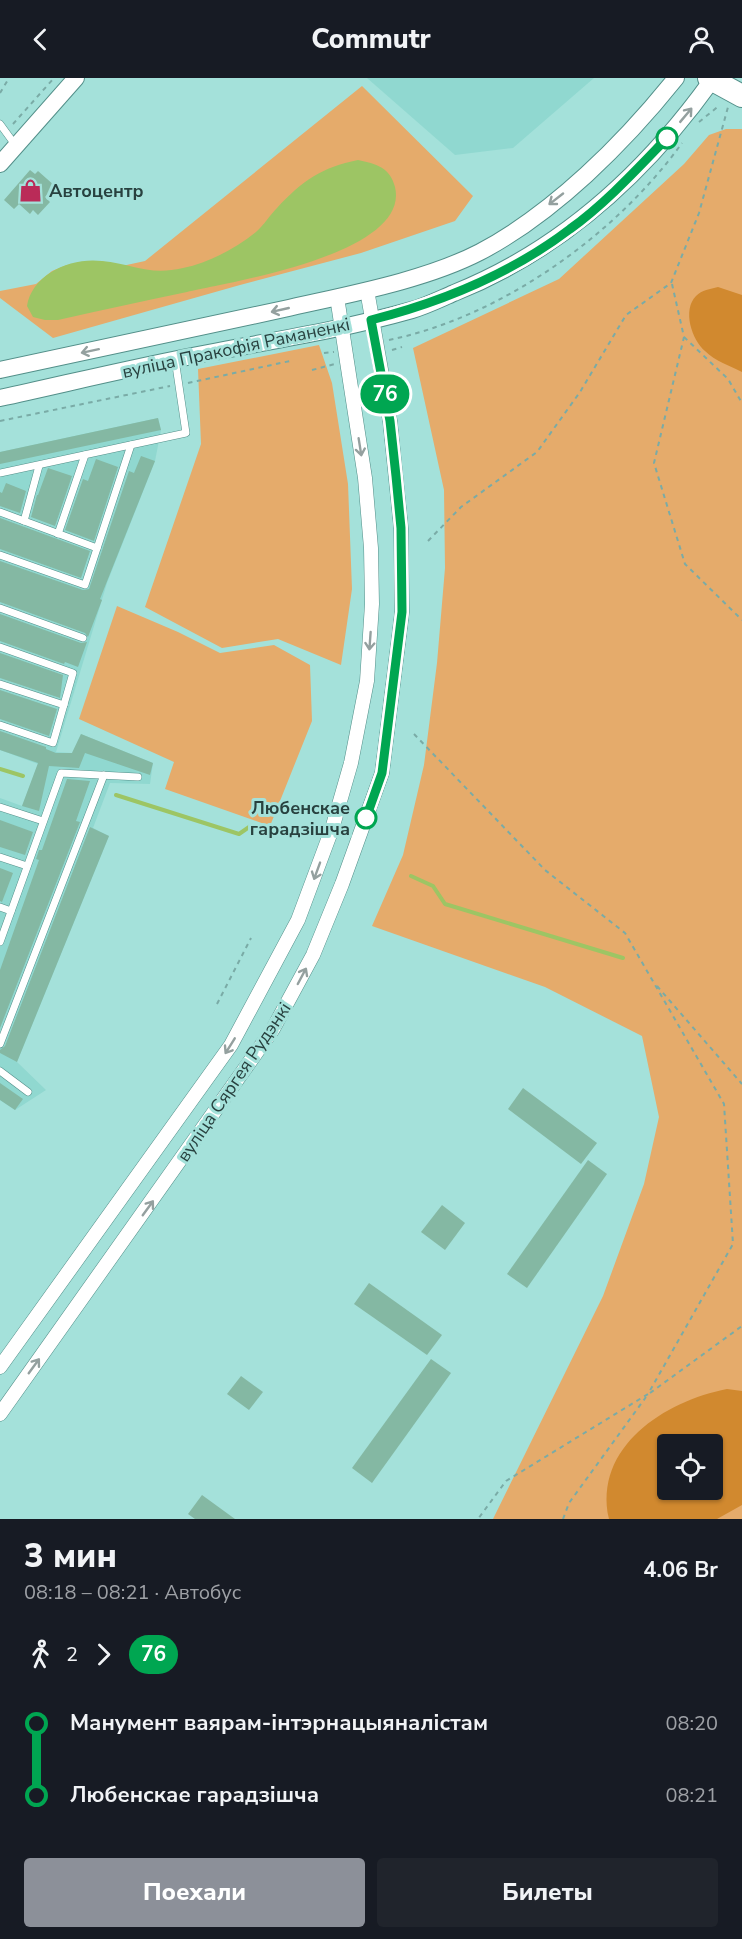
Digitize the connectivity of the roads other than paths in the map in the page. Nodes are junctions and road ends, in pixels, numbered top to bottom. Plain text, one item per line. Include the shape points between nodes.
1 (76, 78) edge
2 (676, 78) edge
3 (712, 79) edge
4 (731, 102) edge
5 (0, 124) edge
6 (16, 147) junction
7 (0, 164) edge
8 (367, 290) junction
9 (337, 297) junction
10 (371, 320) junction
11 (343, 327) junction
12 (175, 359) junction
13 (0, 370) edge
14 (0, 398) edge
15 (131, 445) junction
16 (85, 455) junction
17 (39, 466) junction
18 (0, 473) edge
19 (0, 512) edge
20 (24, 521) junction
21 (58, 534) junction
22 (97, 548) junction
23 (0, 555) edge
24 (0, 608) edge
25 (83, 638) dead end
26 (0, 647) edge
27 (0, 684) edge
28 (64, 705) junction
29 (0, 725) edge
30 (104, 775) junction
31 (138, 777) dead end
32 (0, 807) edge
33 (43, 821) junction
34 (0, 857) edge
35 (27, 866) junction
36 (0, 907) edge
37 (11, 910) junction
38 (0, 942) edge
39 (0, 1044) edge
40 (0, 1071) edge
41 (28, 1092) dead end
42 (0, 1367) edge
43 (0, 1414) edge

1 - 6 street
2 -> 8 street, вуліца Пракофія Раманенкі via 600,160 522,225 479,252
3 - 4 main road
10 -> 3 street, вуліца Пракофія Раманенкі via 414,309 467,288 509,268 570,229 667,138
5 - 6 lane
6 - 7 street
8 - 9 street, вуліца Пракофія Раманенкі
8 - 10 street, вуліца Сяргея Рудэнкі
9 - 11 street, вуліца Сяргея Рудэнкі
9 -> 13 street, вуліца Пракофія Раманенкі
10 - 11 street, вуліца Пракофія Раманенкі
43 -> 10 street, вуліца Сяргея Рудэнкі via 273,1029 313,955 382,773 402,612 401,528 390,421
11 - 12 street, вуліца Пракофія Раманенкі
11 -> 42 street, вуліца Сяргея Рудэнкі via 365,478 372,604 367,681 351,763 332,829 298,921 231,1046
12 - 14 street, вуліца Пракофія Раманенкі
12 - 15 lane via 186,433
15 - 16 lane
15 - 22 lane
16 - 17 lane
16 - 21 lane
17 - 18 lane
17 - 20 lane
19 - 20 lane
20 - 21 lane
21 - 22 lane
22 - 23 lane via 85,585
24 - 25 lane
26 - 28 lane via 73,673
27 - 28 lane
28 - 29 lane via 53,742
30 - 31 lane
30 - 33 lane via 61,773
30 - 39 lane
32 - 33 lane
33 - 35 lane
34 - 35 lane
35 - 37 lane
36 - 37 lane
37 - 38 lane
40 - 41 lane

